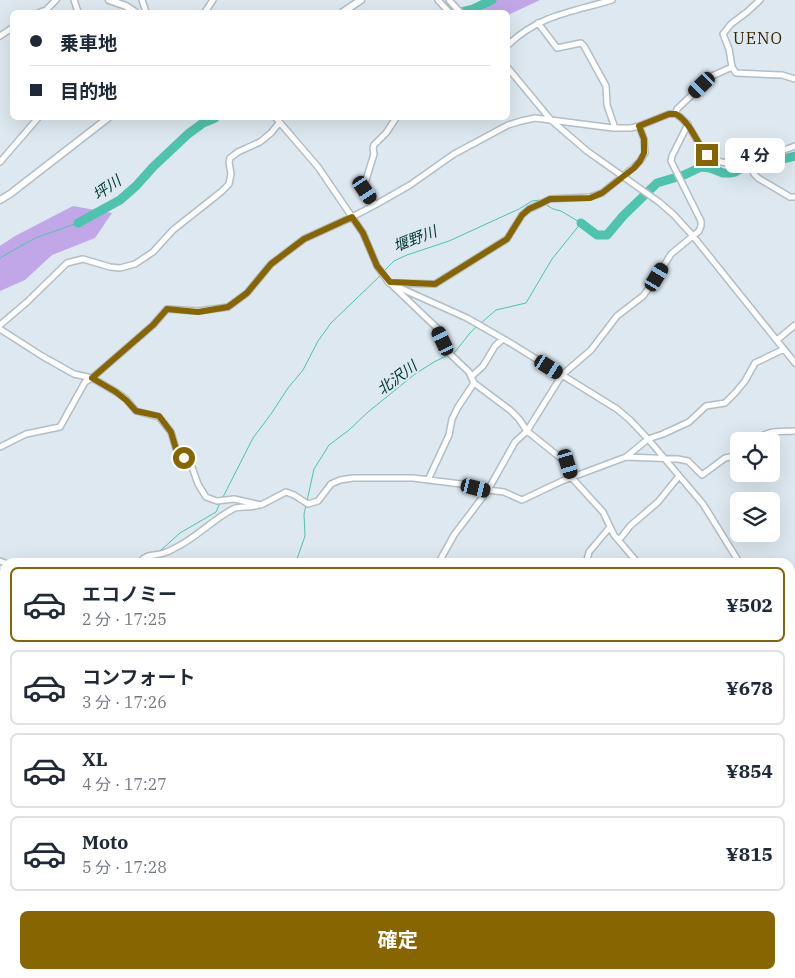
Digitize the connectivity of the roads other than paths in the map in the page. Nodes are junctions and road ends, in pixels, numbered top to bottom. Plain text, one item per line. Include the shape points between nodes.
1 (56, 0) edge
2 (109, 0) edge
3 (361, 0) edge
4 (438, 0) edge
5 (449, 0) edge
6 (612, 0) edge
7 (760, 0) edge
8 (46, 10) edge
9 (132, 10) edge
10 (346, 10) edge
11 (447, 10) edge
12 (458, 10) edge
13 (538, 23) junction
14 (510, 43) edge
15 (732, 67) junction
16 (510, 70) edge
17 (795, 79) edge
18 (676, 114) junction
19 (36, 120) edge
20 (105, 120) edge
21 (277, 120) edge
22 (278, 120) edge
23 (395, 120) edge
24 (551, 120) junction
25 (688, 124) junction
26 (639, 126) junction
27 (615, 128) junction
28 (795, 146) edge
29 (750, 159) junction
30 (0, 162) edge
31 (623, 175) junction
32 (795, 197) edge
33 (0, 200) edge
34 (375, 204) junction
35 (352, 217) junction
36 (693, 236) junction
37 (390, 282) junction
38 (0, 325) edge
39 (795, 325) edge
40 (0, 329) edge
41 (503, 339) junction
42 (777, 340) junction
43 (784, 349) junction
44 (795, 362) edge
45 (562, 376) junction
46 (471, 377) junction
47 (92, 378) junction
48 (474, 383) junction
49 (527, 431) junction
50 (795, 431) edge
51 (768, 432) edge
52 (648, 439) junction
53 (0, 447) edge
54 (626, 457) junction
55 (730, 457) edge
56 (664, 458) junction
57 (678, 476) junction
58 (572, 478) junction
59 (428, 480) junction
60 (488, 490) junction
61 (261, 504) junction
62 (610, 527) junction
63 (619, 540) junction
64 (143, 558) edge
65 (441, 558) edge
66 (588, 558) edge
67 (634, 558) edge
68 (737, 558) edge

1 - 8 street
2 - 9 main road
3 - 10 main road
4 - 11 street
5 - 12 street
6 - 13 street
7 - 15 street via 723,34
13 - 14 street
13 - 27 street via 557,48 581,42 584,46 606,86 607,104
15 - 17 street via 736,73 782,75
15 - 18 street via 712,76 677,108
16 - 24 street
18 - 25 street
18 - 26 street
19 - 30 street
20 - 33 main road
21 - 38 street via 271,133 260,142 230,158 229,184 173,230 153,252 135,264 120,268 83,259 67,263
22 - 35 street via 318,167
23 - 34 street via 373,148 365,190
24 - 27 street
24 - 31 street via 587,151
24 - 34 street via 535,118 503,128 454,154 410,185
25 - 29 street via 707,155 714,160 729,163
25 - 36 street via 671,161 700,221 699,231
26 - 27 street
26 - 31 street via 644,139 644,153 634,168
28 - 29 street
29 - 32 street via 758,178 790,198
31 - 36 street via 673,214
31 - 37 street via 602,193 590,198 550,199 529,209 507,239 435,284
34 - 35 street
35 - 37 street via 363,233 377,266
35 - 47 street via 304,239 271,264 247,293 228,307 198,312 167,309
36 - 42 street
36 - 45 street via 671,254 643,296 617,316 591,350
37 - 41 street
37 - 46 street via 438,330 451,355
39 - 42 street
40 - 47 street via 74,374
41 - 45 street
41 - 46 street
42 - 43 street
43 - 44 street
43 - 52 street via 754,363 745,381 725,402 706,406 689,422
45 - 49 street
45 - 52 street via 618,409
46 - 48 street
47 - 53 street via 84,382 60,427 26,434
47 - 61 street via 116,392 136,411 159,416 171,432 176,449 192,467 206,497
48 - 49 street via 510,410
48 - 59 street via 452,419 449,435
49 - 58 street via 568,464
49 - 60 street via 515,442
50 - 51 street
52 - 54 street
52 - 56 street
54 - 56 street
54 - 58 street
55 - 56 street via 702,474 688,461
56 - 57 street
57 - 63 street via 658,502
57 - 68 street via 703,504
58 - 60 street via 522,500 504,492
58 - 62 street via 603,512
59 - 60 street
59 - 61 street via 346,479 332,484 318,501 306,503 286,492
60 - 65 street via 454,535
61 - 64 street via 253,508 235,508 186,543
62 - 63 street
62 - 66 street
63 - 67 street

